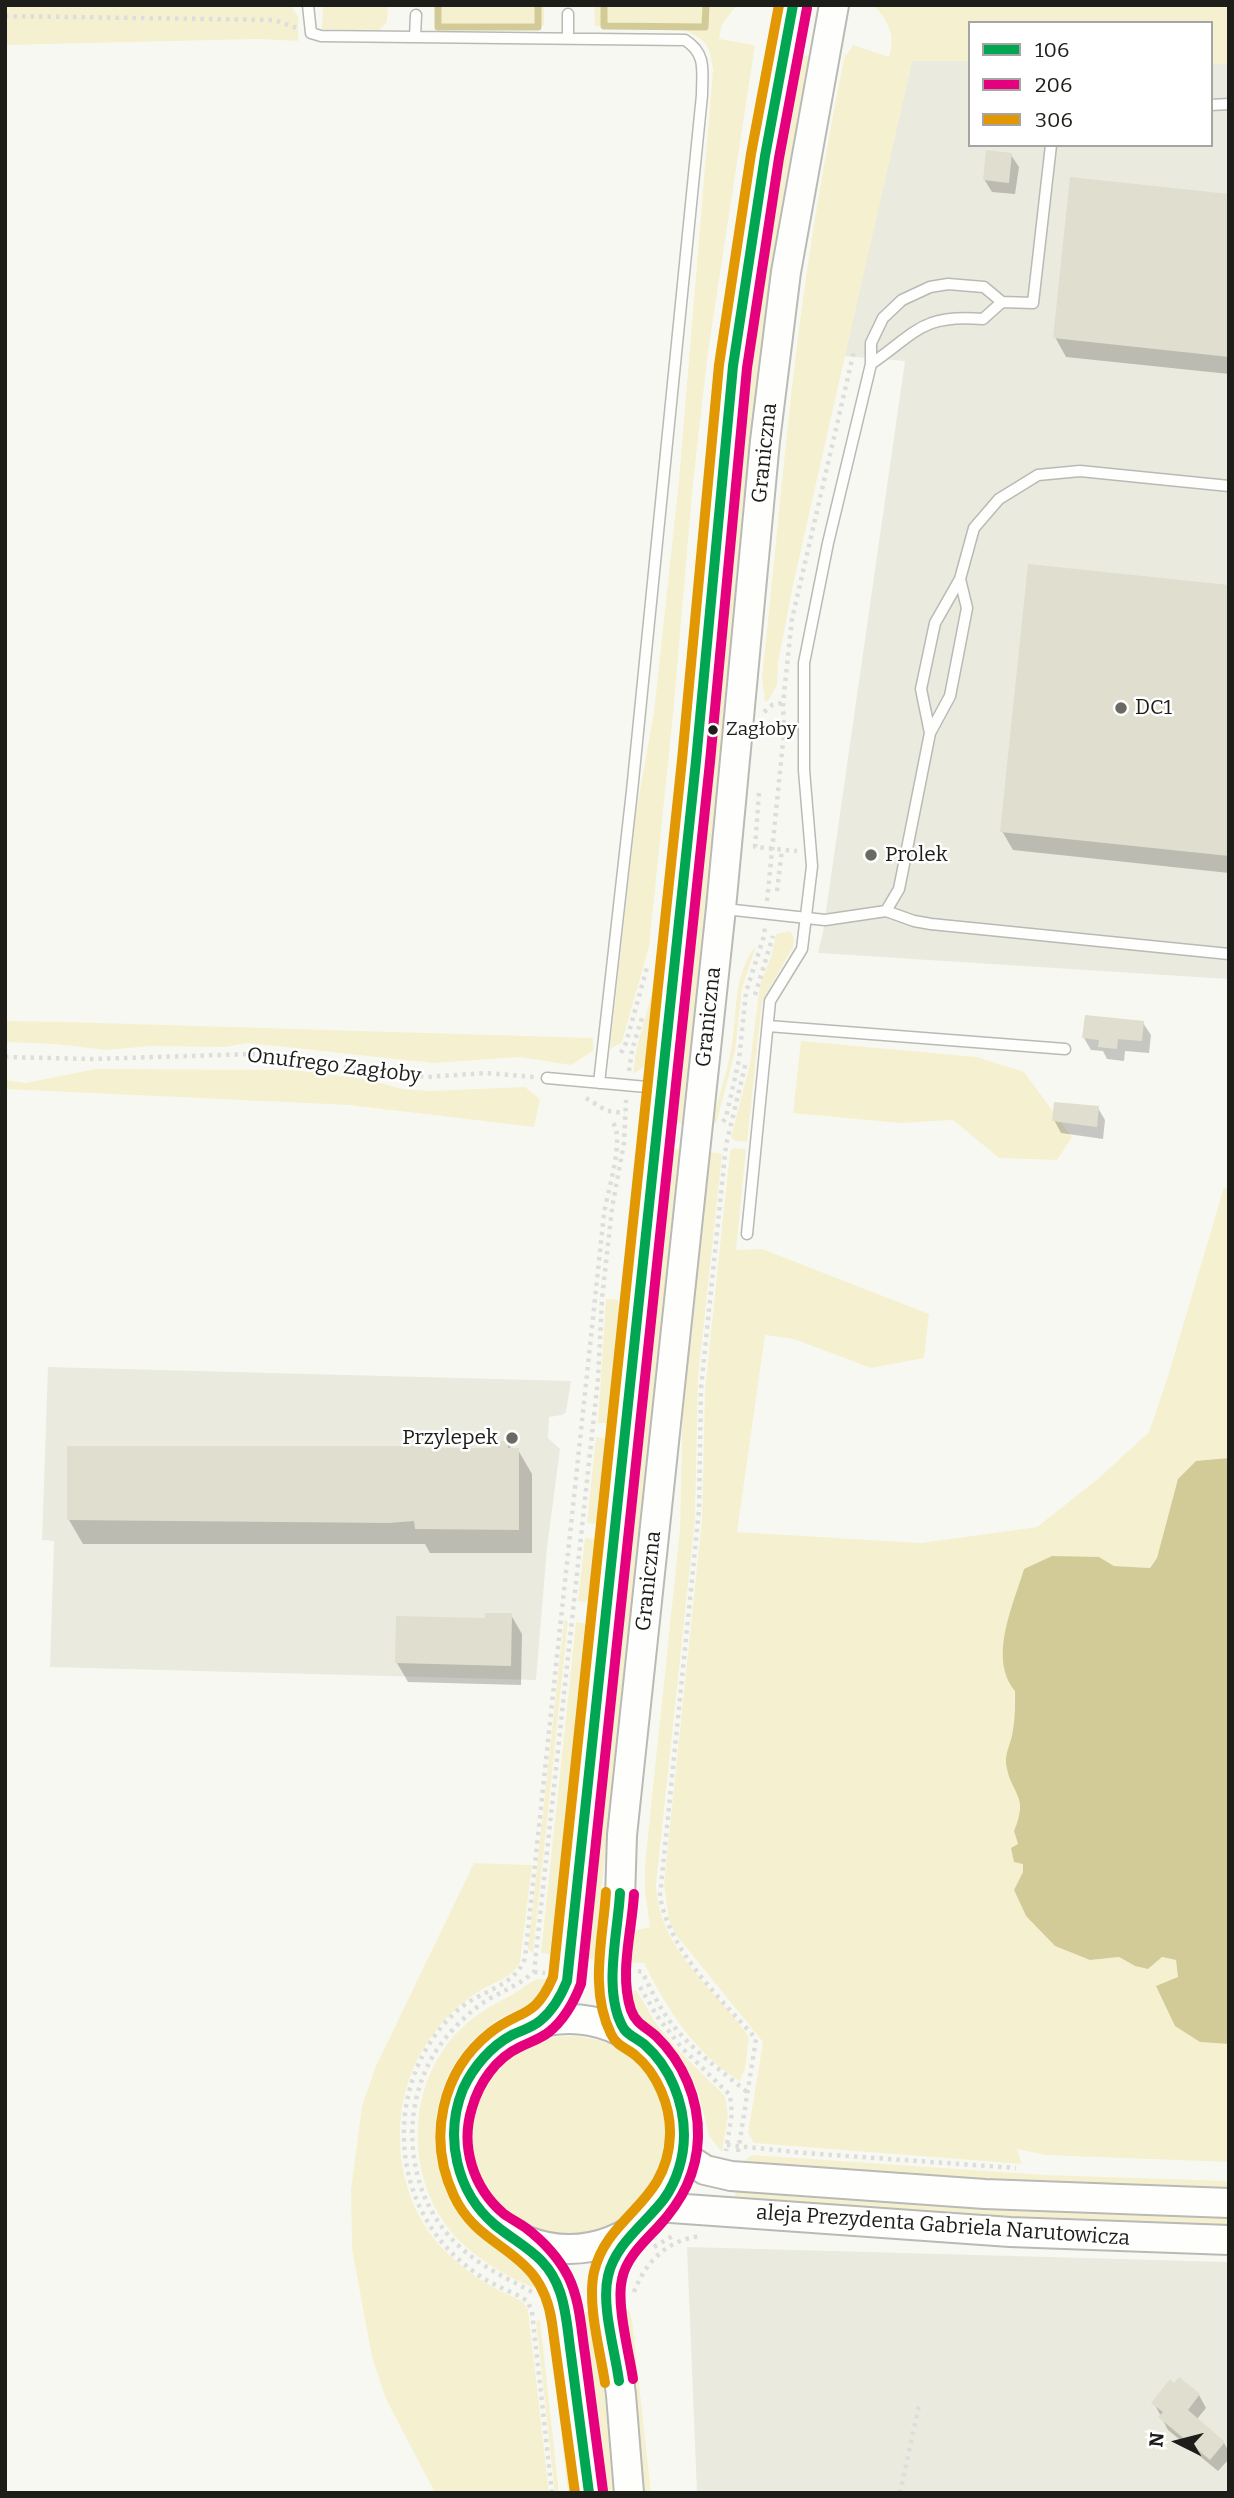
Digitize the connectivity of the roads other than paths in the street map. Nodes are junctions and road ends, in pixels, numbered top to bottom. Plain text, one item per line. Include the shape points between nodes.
1 (308, 5) edge
2 (793, 5) edge
3 (834, 5) edge
4 (568, 14) dead end
5 (416, 15) dead end
6 (415, 37) junction
7 (568, 37) junction
8 (1051, 147) edge
9 (1002, 302) junction
10 (872, 364) junction
11 (1229, 486) edge
12 (960, 579) junction
13 (930, 733) junction
14 (721, 908) junction
15 (886, 911) junction
16 (807, 918) junction
17 (1229, 954) edge
18 (768, 1026) junction
19 (1065, 1049) dead end
20 (547, 1078) road end
21 (600, 1083) junction
22 (661, 1088) junction
23 (747, 1234) dead end
24 (536, 2024) junction
25 (625, 2031) junction
26 (682, 2155) junction
27 (1229, 2203) edge
28 (657, 2207) junction
29 (633, 2231) junction
30 (518, 2240) junction
31 (1229, 2240) edge
32 (589, 2493) edge
33 (629, 2493) edge

1 - 6 lane via 311,33 321,36
2 - 22 main road, Graniczna via 733,366
3 - 14 main road, Graniczna via 786,272 765,441
4 - 7 lane
5 - 6 lane
6 - 7 lane
7 - 21 lane via 685,40 697,47 702,64
8 - 9 lane via 1033,303
9 - 10 lane via 983,319 955,317 930,322
9 - 10 lane via 984,287 948,284 902,300 883,318 871,343
10 - 16 lane via 804,663 804,770 812,866
11 - 12 lane via 1080,471 1038,475 999,499 974,528
12 - 13 lane via 967,608 950,696
12 - 13 lane via 934,623 921,689
13 - 15 lane via 899,889
14 - 16 lane
14 - 25 main road, Graniczna via 622,1835 613,1976
15 - 16 lane via 825,920
15 - 17 lane via 932,924
16 - 18 lane via 802,949 770,1001
18 - 19 lane
18 - 23 lane
20 - 21 lane
21 - 22 lane
22 - 24 main road, Graniczna via 567,1981 557,2003
24 - 25 main road via 580,2018
24 - 30 main road via 492,2050 473,2072 456,2112 453,2136 465,2189 489,2220
25 - 26 main road via 656,2057 679,2096
26 - 27 main road, aleja Prezydenta Gabriela Narutowicza via 705,2170 731,2176 985,2194
26 - 28 main road via 677,2176
28 - 29 main road
28 - 31 main road, aleja Prezydenta Gabriela Narutowicza via 1010,2232
29 - 30 main road via 604,2245 576,2249
29 - 33 main road via 615,2259 607,2285
30 - 32 main road via 546,2266 560,2291

